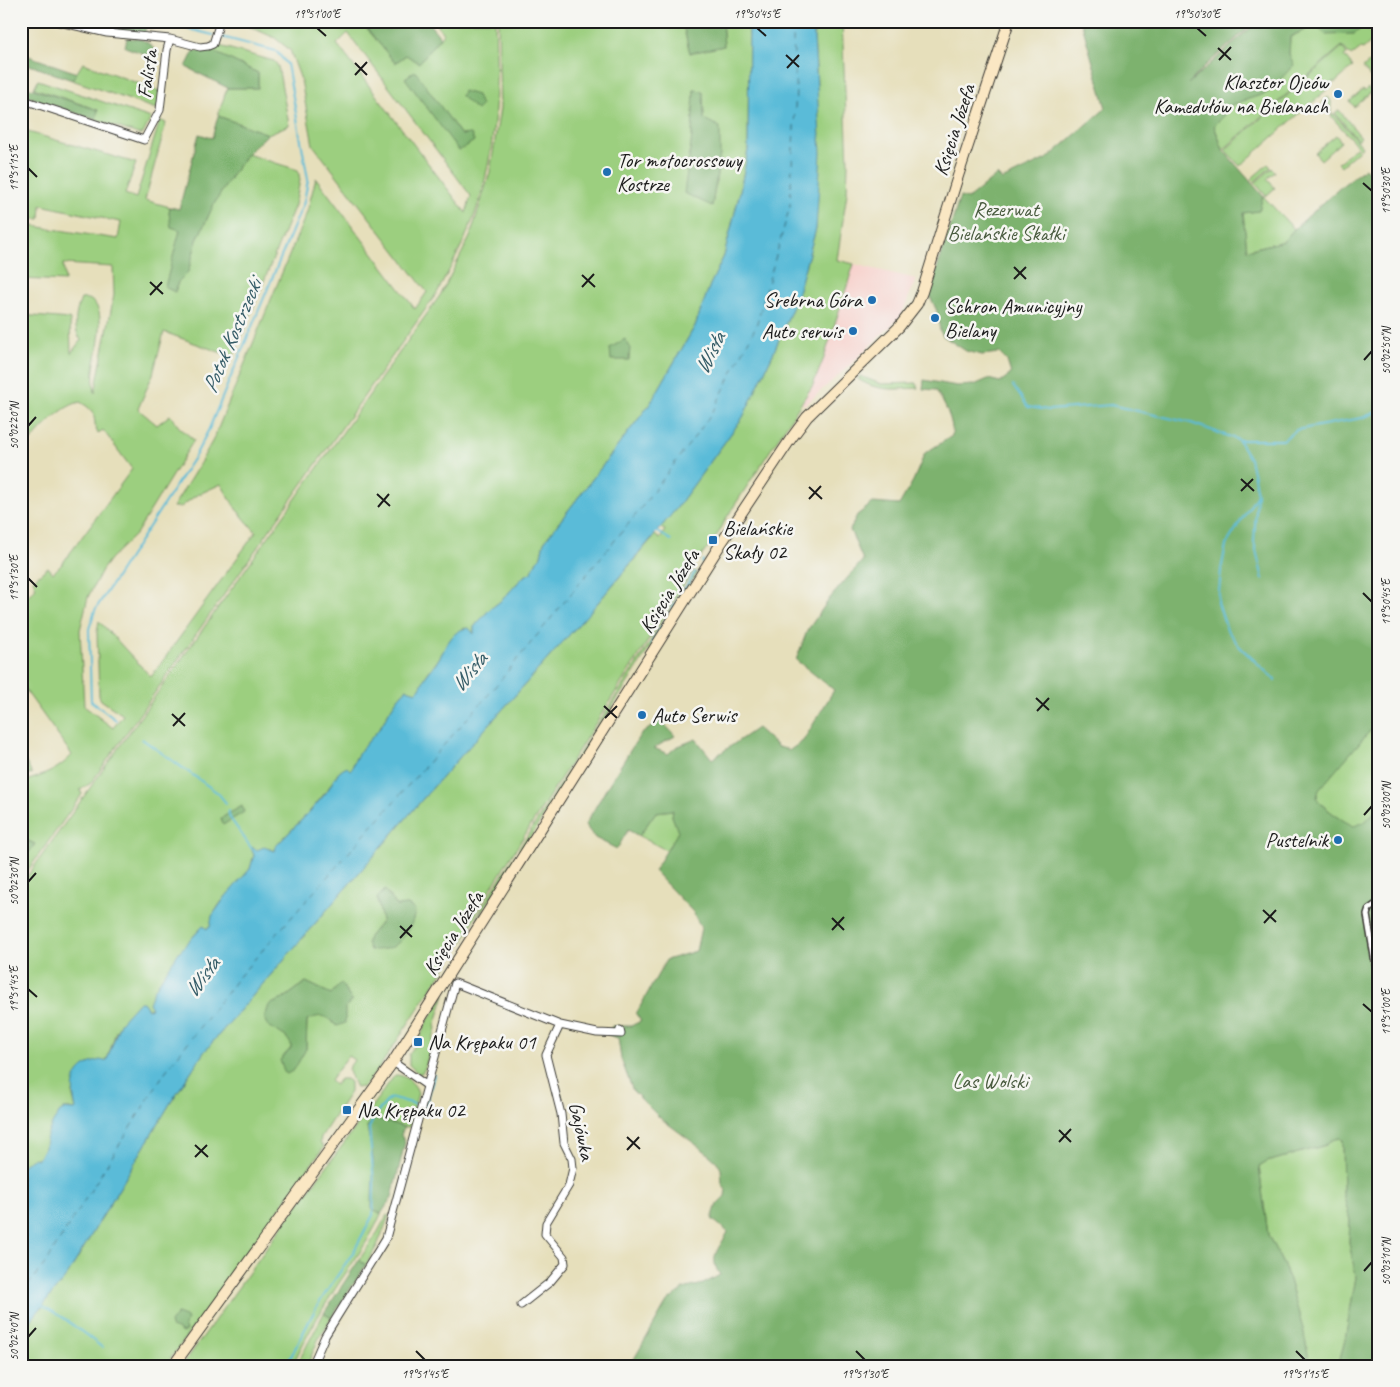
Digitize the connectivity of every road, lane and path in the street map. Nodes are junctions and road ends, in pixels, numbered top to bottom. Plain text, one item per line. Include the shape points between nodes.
1 (55, 21) edge
2 (1009, 21) edge
3 (218, 28) dead end
4 (170, 39) junction
5 (21, 99) edge
6 (1379, 902) edge
7 (1379, 986) edge
8 (560, 1026) junction
9 (620, 1030) dead end
10 (393, 1062) junction
11 (426, 1085) junction
12 (521, 1305) dead end
13 (173, 1366) edge
14 (312, 1366) edge

1 - 4 street, Falista via 107,34
2 - 10 main road, Księcia Józefa via 916,304 899,327 807,417 785,446
3 - 4 street, Falista via 213,44 208,46
4 - 5 street, Falista via 160,110 144,140
6 - 7 street via 1366,914
8 - 9 street via 597,1033 621,1034
8 - 11 street, Księcia Józefa via 455,983
8 - 12 street, Gajówka via 546,1055 561,1114 564,1143 573,1168 569,1185 546,1223 545,1234 564,1257 564,1264 550,1282
10 - 11 street
10 - 13 main road, Księcia Józefa
11 - 14 street, Księcia Józefa via 386,1238 325,1336

